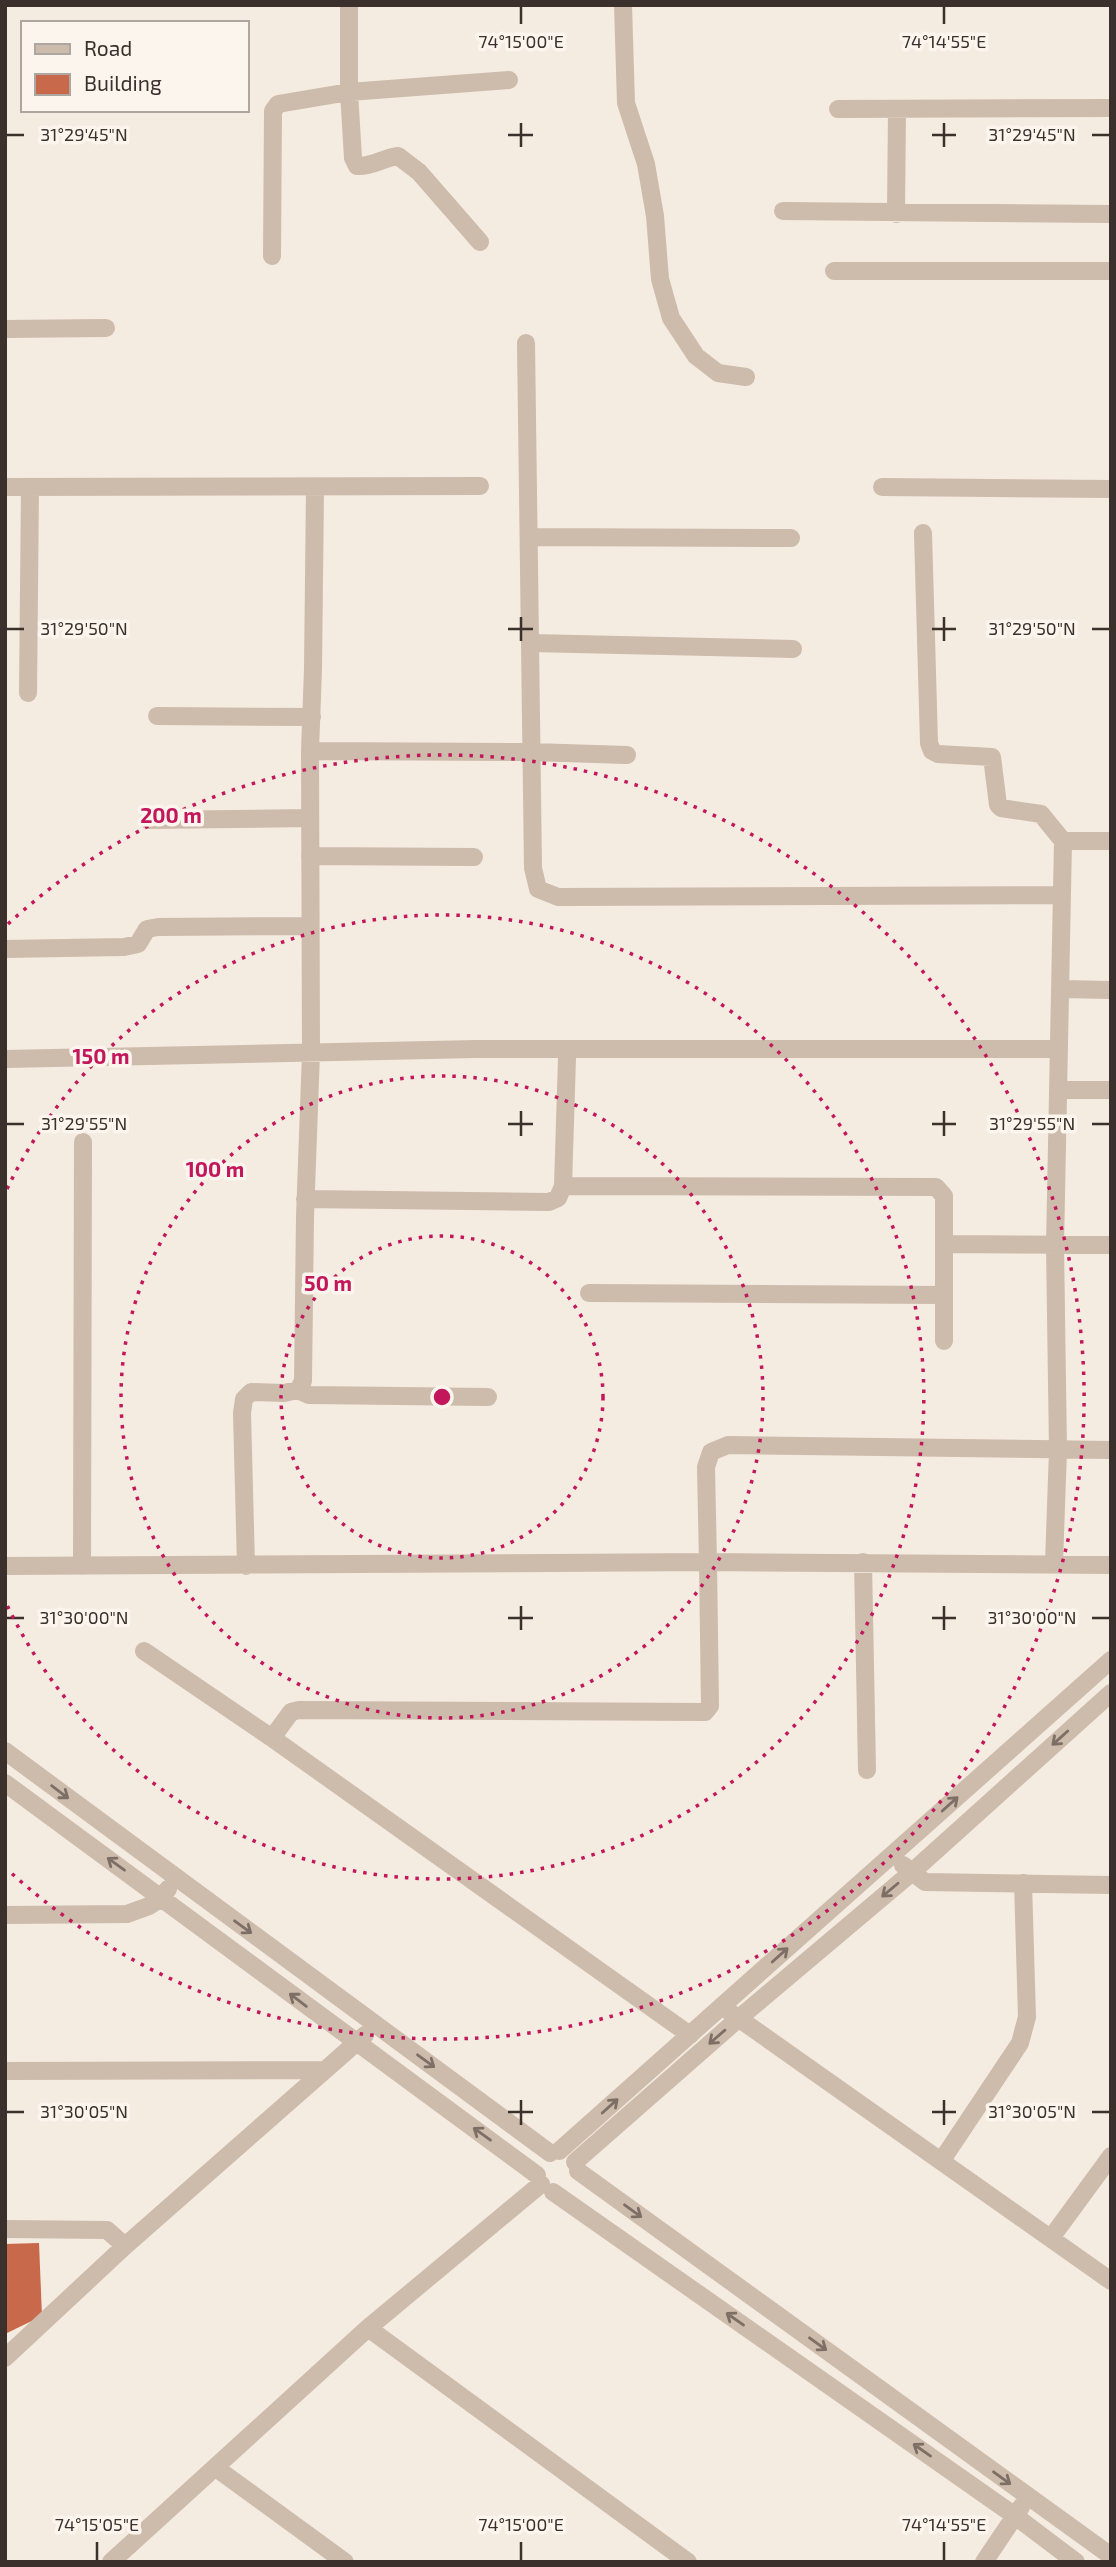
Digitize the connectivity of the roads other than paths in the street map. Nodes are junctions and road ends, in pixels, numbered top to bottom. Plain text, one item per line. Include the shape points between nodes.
1 (349, 5) edge
2 (624, 5) edge
3 (509, 80) dead end
4 (349, 92) junction
5 (1111, 108) edge
6 (838, 109) dead end
7 (897, 109) junction
8 (783, 211) dead end
9 (896, 214) junction
10 (1111, 214) edge
11 (480, 242) dead end
12 (272, 256) dead end
13 (834, 271) dead end
14 (1111, 271) edge
15 (106, 328) dead end
16 (5, 329) edge
17 (526, 342) dead end
18 (746, 377) dead end
19 (480, 486) dead end
20 (5, 487) edge
21 (30, 487) junction
22 (882, 487) dead end
23 (315, 488) junction
24 (1111, 489) edge
25 (923, 533) dead end
26 (530, 537) junction
27 (791, 538) dead end
28 (531, 643) junction
29 (793, 649) dead end
30 (28, 693) dead end
31 (157, 716) dead end
32 (312, 717) junction
33 (310, 751) junction
34 (532, 752) junction
35 (627, 755) dead end
36 (310, 818) junction
37 (148, 820) dead end
38 (1063, 841) junction
39 (1111, 841) edge
40 (310, 856) junction
41 (474, 857) dead end
42 (1062, 895) junction
43 (310, 926) junction
44 (5, 949) edge
45 (1060, 989) junction
46 (1111, 990) edge
47 (1059, 1049) junction
48 (311, 1053) junction
49 (567, 1058) dead end
50 (5, 1059) edge
51 (1059, 1090) junction
52 (1111, 1090) edge
53 (83, 1142) dead end
54 (563, 1186) junction
55 (306, 1199) junction
56 (945, 1244) junction
57 (1111, 1245) edge
58 (1055, 1246) junction
59 (589, 1293) dead end
60 (944, 1295) junction
61 (944, 1341) dead end
62 (298, 1390) junction
63 (488, 1396) dead end
64 (1058, 1450) junction
65 (1111, 1450) edge
66 (708, 1562) junction
67 (863, 1562) junction
68 (1054, 1563) junction
69 (1111, 1565) edge
70 (5, 1566) edge
71 (82, 1566) junction
72 (246, 1566) junction
73 (144, 1651) dead end
74 (1111, 1660) edge
75 (1111, 1693) edge
76 (272, 1738) junction
77 (5, 1751) edge
78 (867, 1770) dead end
79 (5, 1783) edge
80 (893, 1855) junction
81 (911, 1873) junction
82 (176, 1878) junction
83 (1023, 1884) junction
84 (1111, 1885) edge
85 (161, 1898) junction
86 (5, 1915) edge
87 (723, 2006) junction
88 (738, 2020) junction
89 (377, 2025) junction
90 (690, 2035) junction
91 (357, 2043) junction
92 (324, 2070) junction
93 (5, 2071) edge
94 (555, 2152) junction
95 (1111, 2156) edge
96 (942, 2160) junction
97 (577, 2167) junction
98 (544, 2183) junction
99 (5, 2230) edge
100 (1051, 2238) junction
101 (125, 2246) junction
102 (1111, 2281) edge
103 (368, 2328) junction
104 (5, 2358) edge
105 (216, 2468) junction
106 (1029, 2497) junction
107 (1015, 2516) junction
108 (1111, 2556) edge
109 (111, 2562) edge
110 (345, 2562) edge
111 (688, 2562) edge
112 (984, 2562) edge
113 (1076, 2562) edge

1 - 4 street
2 - 18 street via 626,103 646,164 660,279 671,318 696,356 718,373
3 - 4 street
4 - 11 street via 357,166 369,167 398,156 419,172
4 - 12 street via 287,101 273,111
5 - 7 street
6 - 7 street
7 - 9 street
8 - 9 street
9 - 10 street
13 - 14 street
15 - 16 street
17 - 26 street
19 - 23 street
20 - 21 street
21 - 23 street
21 - 30 street
22 - 24 street
23 - 32 street
25 - 38 street via 932,751 992,757 998,805 1041,814
26 - 27 street
26 - 28 street
28 - 29 street
28 - 34 street
31 - 32 street
32 - 33 street
33 - 34 street
33 - 36 street
34 - 35 street
34 - 42 street via 533,868 538,889 558,897
36 - 37 street
36 - 40 street
38 - 39 street
38 - 42 street
40 - 41 street
40 - 43 street
42 - 45 street
43 - 44 street via 158,927 147,929 138,944 124,947
43 - 48 street
45 - 46 street
45 - 47 street
47 - 48 street
47 - 51 street
48 - 50 street
48 - 55 street
49 - 54 street
51 - 52 street
51 - 58 street
53 - 71 street
54 - 55 street via 558,1198 549,1202
54 - 56 street via 936,1187 944,1196
55 - 62 street via 303,1381
56 - 58 street
56 - 60 street
57 - 58 street
58 - 64 street
59 - 60 street
60 - 61 street
62 - 63 street via 309,1395
62 - 72 street via 251,1392 244,1399
64 - 65 street
64 - 66 street via 728,1445 711,1452 706,1467
64 - 68 street
66 - 67 street
66 - 72 street
66 - 76 street via 710,1706 705,1712 299,1710 290,1712
67 - 68 street
67 - 78 street
68 - 69 street
70 - 71 street
71 - 72 street
73 - 76 street
80 -> 74 street
75 -> 81 street
76 - 90 street
77 -> 82 street
85 -> 79 street
80 - 81 street
87 -> 80 street
81 - 83 street via 925,1882
81 -> 88 street
82 - 85 street
82 -> 89 street
83 - 84 street
83 - 96 street via 1027,2017 1020,2043
85 - 86 street via 127,1914
91 -> 85 street
87 - 88 street
87 - 90 street
88 - 96 street
88 -> 97 street
89 - 91 street
89 -> 94 street
94 -> 90 street
91 - 92 street
98 -> 91 street
92 - 93 street
92 - 101 street
94 - 97 street via 569,2155
94 - 98 street via 540,2161
95 - 100 street
96 - 100 street
97 - 98 street via 575,2183 565,2191
97 -> 106 street
98 - 103 street
107 -> 98 street
99 - 101 street via 107,2230
100 - 102 street
101 - 104 street
103 - 105 street
103 - 111 street
105 - 109 street
105 - 110 street
106 - 107 street
106 - 108 street
107 - 112 street
107 - 113 street

